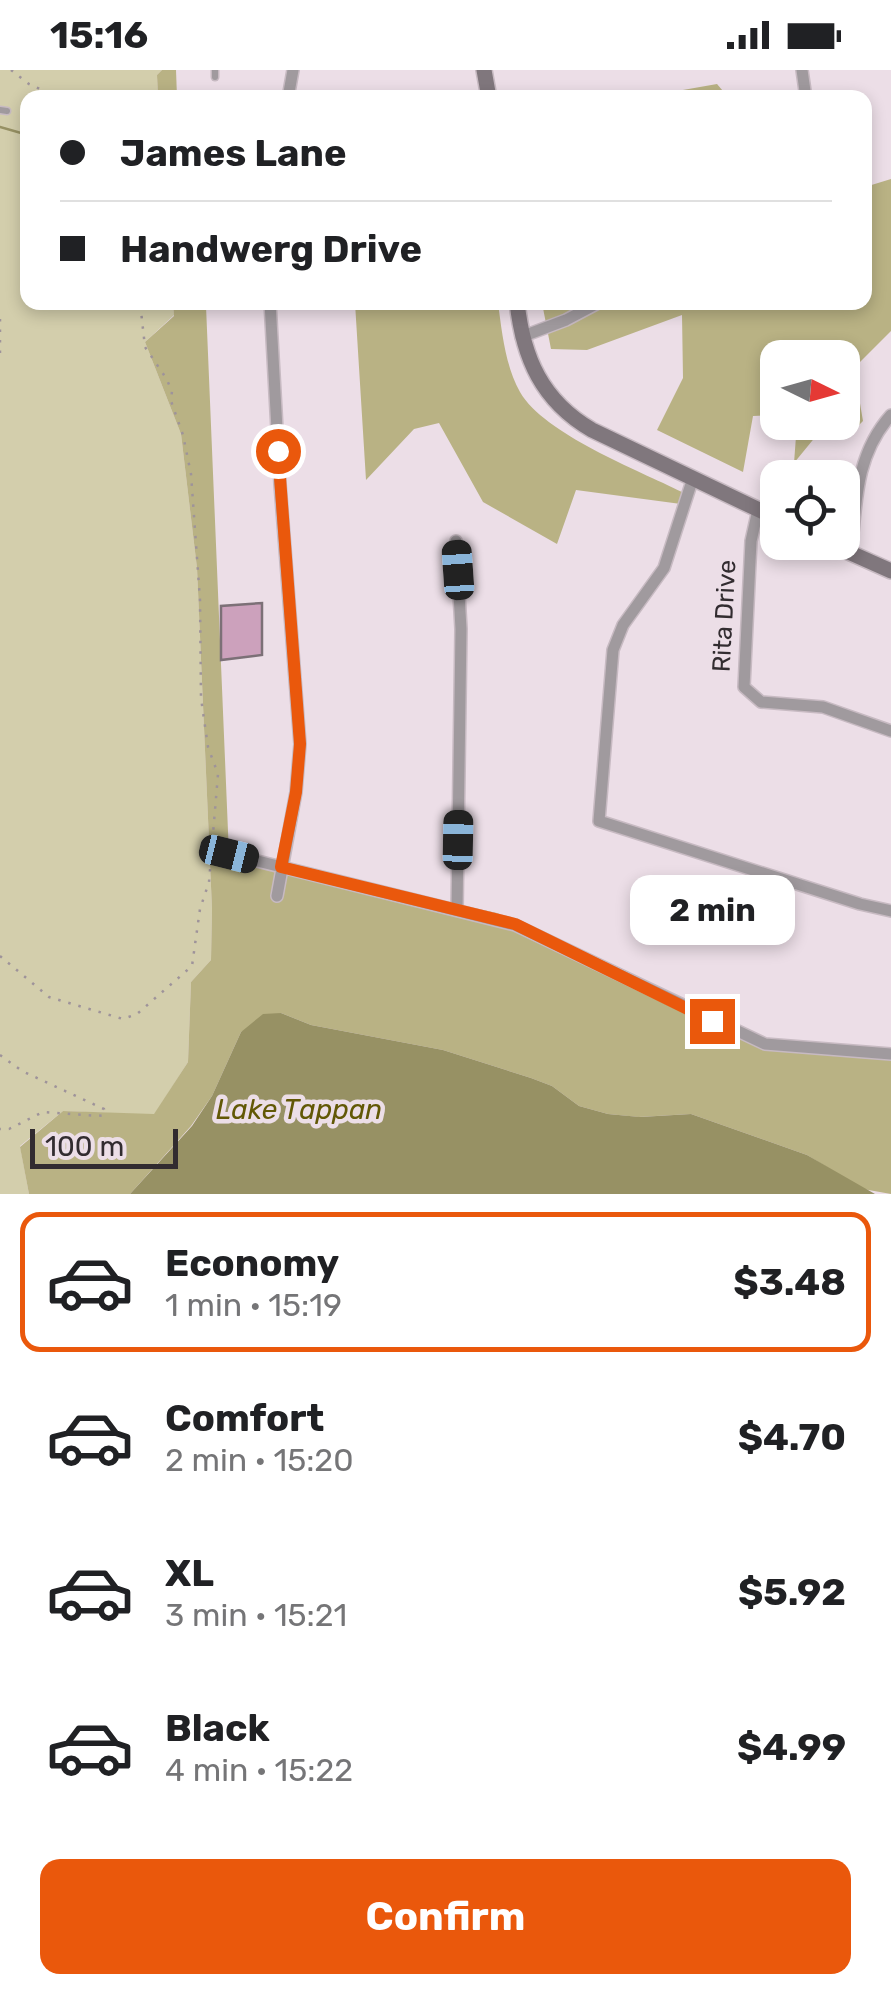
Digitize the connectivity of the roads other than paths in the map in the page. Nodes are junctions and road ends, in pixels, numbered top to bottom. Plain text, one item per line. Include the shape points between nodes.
1 (270, 310) edge
2 (519, 310) edge
3 (585, 310) edge
4 (521, 337) junction
5 (891, 415) edge
6 (693, 478) junction
7 (860, 488) edge
8 (758, 510) joint
9 (456, 541) dead end
10 (860, 558) edge
11 (891, 572) edge
12 (891, 731) edge
13 (229, 854) dead end
14 (281, 867) junction
15 (277, 896) dead end
16 (457, 910) junction
17 (891, 911) edge
18 (891, 1054) edge

1 - 14 street via 300,744
2 - 4 main road
3 - 4 street
4 - 6 main road via 542,385 568,414
5 - 7 street via 870,442
6 - 8 main road
6 - 17 street via 664,568 623,625 611,662 599,821
8 - 12 street, Rita Drive via 744,686 761,702 823,707
9 - 16 street via 462,629
10 - 11 main road
13 - 14 street
14 - 15 street
14 - 16 street
16 - 18 street via 515,924 765,1044

